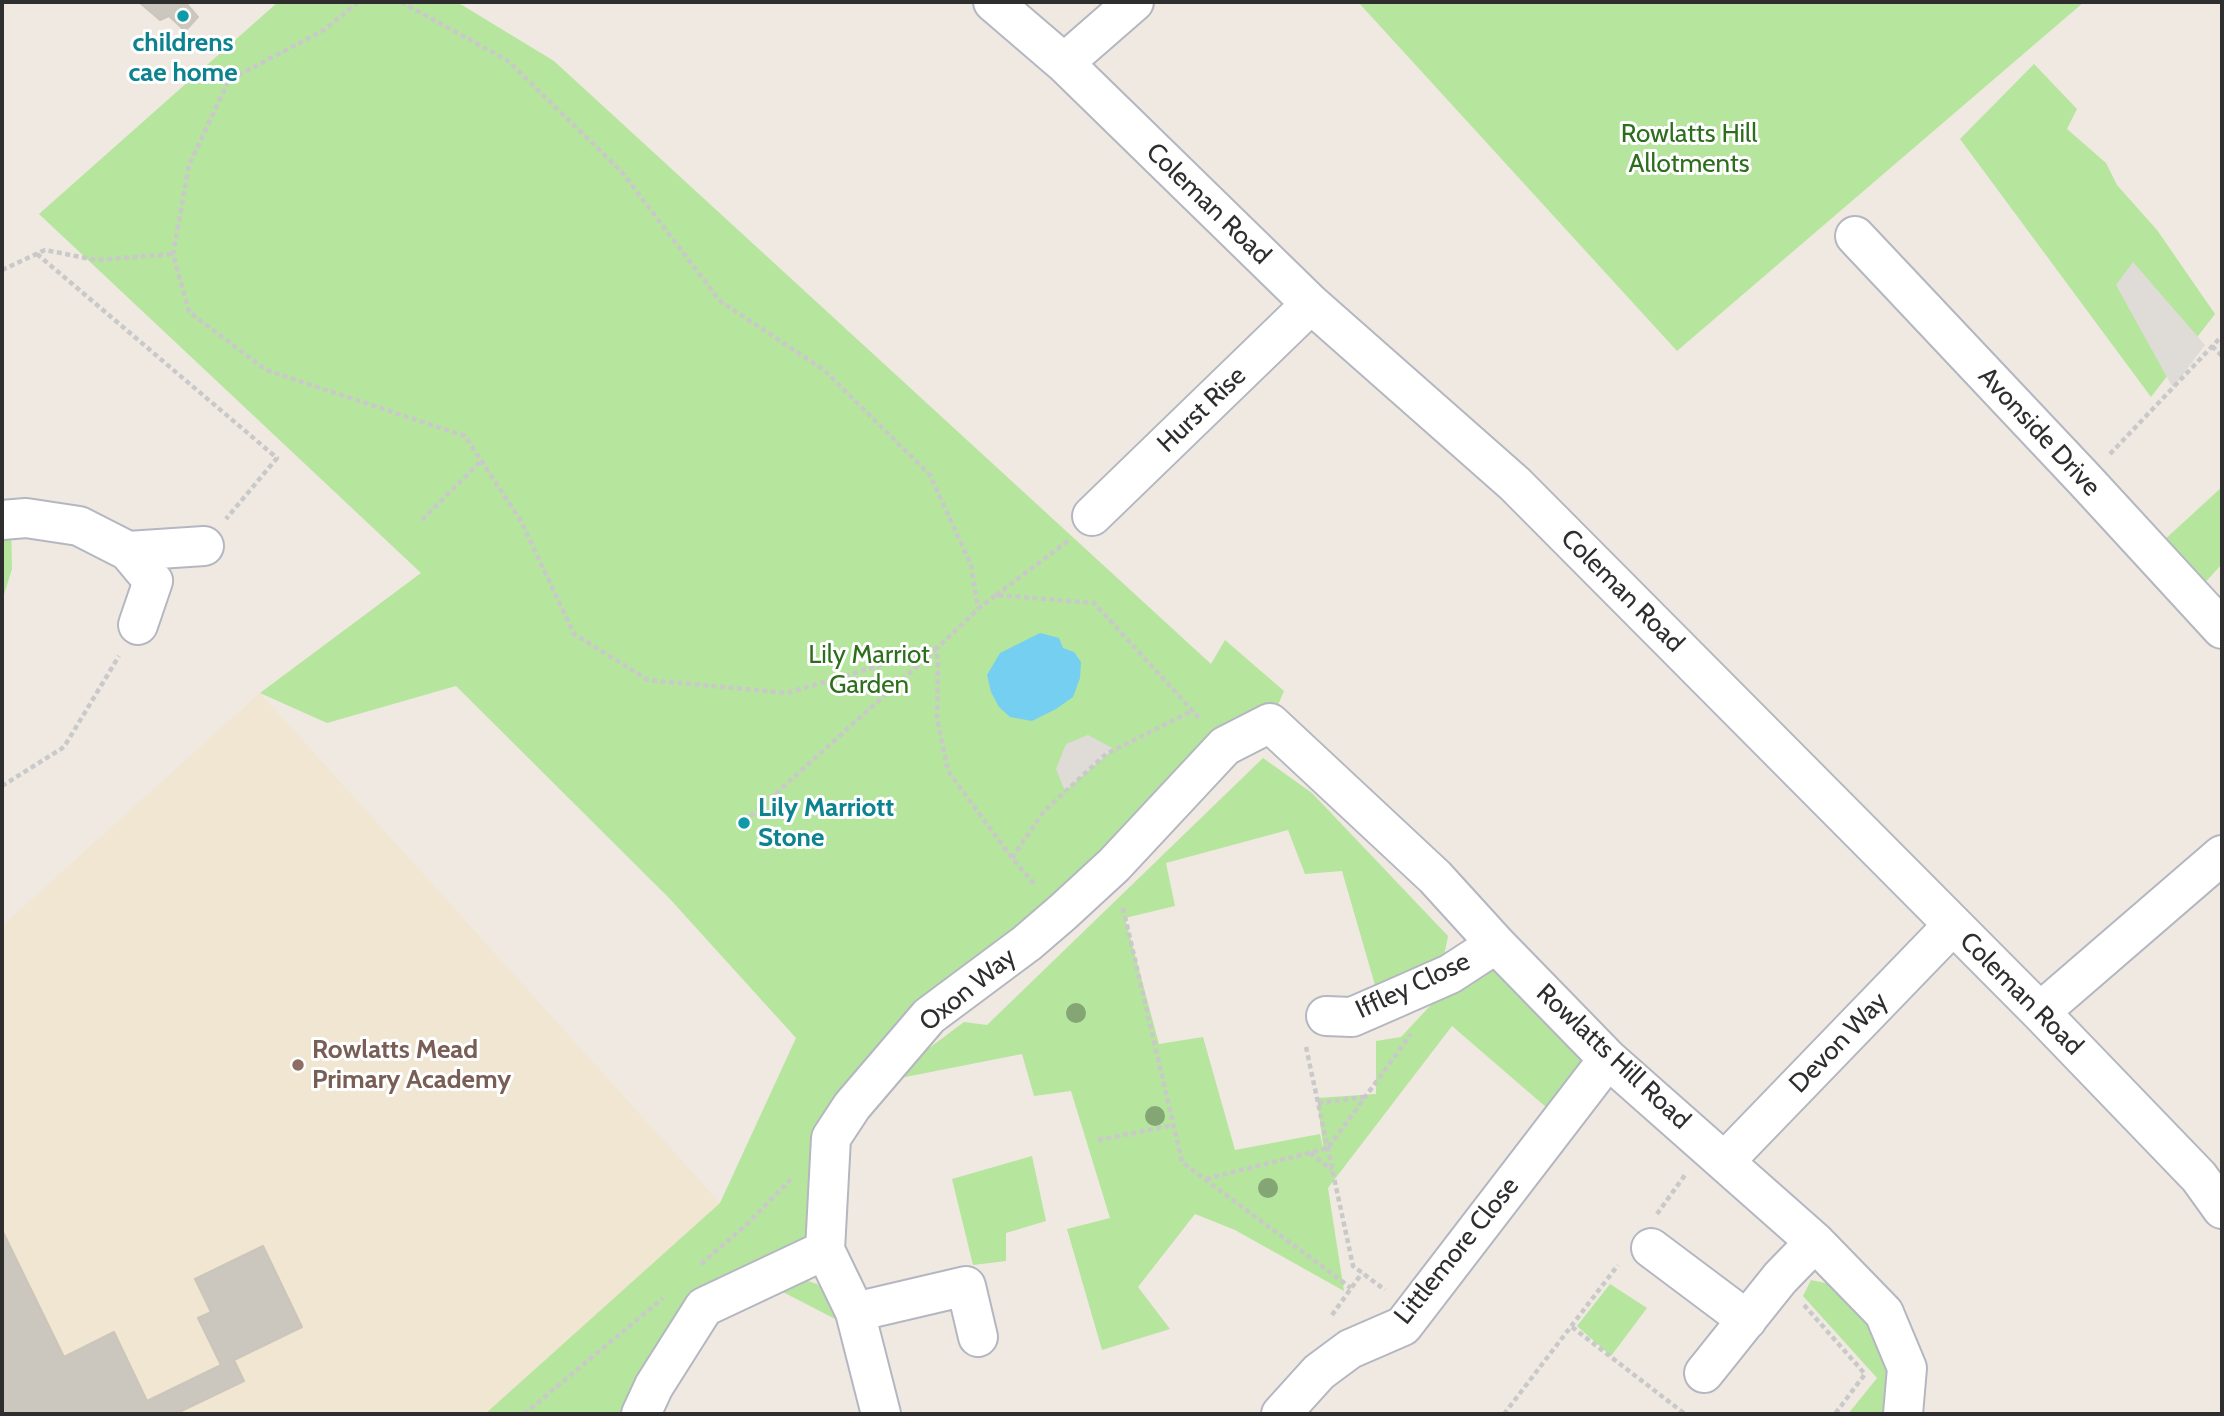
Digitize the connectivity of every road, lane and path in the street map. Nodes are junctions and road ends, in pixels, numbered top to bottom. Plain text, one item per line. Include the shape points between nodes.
1 (358, 2) edge
2 (401, 2) edge
3 (993, 2) edge
4 (1134, 2) edge
5 (1064, 64) junction
6 (1855, 236) dead end
7 (37, 254) junction
8 (173, 254) junction
9 (2, 270) edge
10 (1311, 303) junction
11 (2222, 336) edge
12 (2212, 346) junction
13 (2222, 356) edge
14 (481, 461) junction
15 (2085, 480) junction
16 (1092, 516) joint
17 (2, 520) edge
18 (422, 520) dead end
19 (204, 546) joint
20 (128, 551) junction
21 (996, 595) junction
22 (978, 608) junction
23 (2219, 619) edge
24 (138, 625) joint
25 (936, 649) junction
26 (1192, 710) junction
27 (1270, 723) joint
28 (1225, 746) junction
29 (2, 786) edge
30 (744, 822) dead end
31 (2222, 855) edge
32 (1114, 865) junction
33 (1953, 925) junction
34 (1496, 944) junction
35 (2040, 1012) junction
36 (1326, 1016) joint
37 (1412, 1033) dead end
38 (1608, 1059) junction
39 (1365, 1097) junction
40 (1318, 1103) junction
41 (1174, 1125) junction
42 (1098, 1140) dead end
43 (1328, 1148) junction
44 (1310, 1153) junction
45 (1716, 1153) junction
46 (1332, 1170) junction
47 (1206, 1179) junction
48 (2222, 1209) edge
49 (1642, 1242) junction
50 (1815, 1242) junction
51 (825, 1250) junction
52 (1780, 1278) junction
53 (1351, 1288) dead end
54 (855, 1312) junction
55 (1414, 1312) junction
56 (1747, 1320) junction
57 (1572, 1326) junction
58 (978, 1337) dead end
59 (1704, 1373) dead end
60 (1507, 1413) edge
61 (641, 1414) edge
62 (881, 1414) edge
63 (1281, 1414) edge
64 (1685, 1414) edge
65 (1835, 1414) edge
66 (1903, 1414) edge

1 - 8 path via 324,30 229,80 189,165
2 - 22 path via 507,60 621,171 720,301 824,370 930,475 971,565
3 - 5 street, Coleman Road
4 - 5 street
5 - 10 street, Coleman Road
6 - 15 street, Avonside Drive
7 - 8 path via 45,250 96,260
7 - 9 path
7 - 19 path via 277,458
8 - 14 path via 189,313 266,370 465,436
10 - 16 street, Hurst Rise
10 - 33 street, Coleman Road via 1515,484
11 - 12 path
12 - 13 path
12 - 15 path
14 - 18 path
14 - 25 path via 521,521 574,634 648,680 787,693
15 - 23 street, Avonside Drive
16 - 21 path via 1082,530
17 - 20 street via 26,518 79,526
19 - 20 street
20 - 24 street via 153,581
21 - 22 path
21 - 26 path via 1094,603
22 - 25 path
24 - 29 path via 64,747
25 - 26 path via 937,718 948,771 1012,858 1044,811 1106,754
25 - 30 path
26 - 28 path
27 - 28 street, Oxon Way
27 - 34 street, Rowlatts Hill Road via 1435,877
28 - 32 street, Oxon Way
31 - 35 street
32 - 41 path
32 - 51 street, Oxon Way via 1027,943 929,1016 852,1107 831,1138
33 - 35 street, Coleman Road
33 - 45 street, Devon Way
34 - 36 street, Iffley Close via 1450,974 1352,1017
34 - 38 street, Rowlatts Hill Road
35 - 48 street, Coleman Road via 2199,1177
36 - 40 path via 1301,1021
37 - 39 path
38 - 45 street, Rowlatts Hill Road
38 - 55 street, Littlemore Close
39 - 40 path
39 - 43 path
40 - 43 path
41 - 42 path
41 - 47 path via 1182,1161
43 - 44 path
43 - 46 path
44 - 46 path
44 - 47 path
45 - 49 path
45 - 50 street, Rowlatts Hill Road
46 - 55 path via 1353,1266
47 - 53 path
49 - 56 street
49 - 57 path
50 - 52 street
50 - 66 street, Rowlatts Hill Road via 1884,1313 1907,1368
51 - 54 street, Oxon Way
51 - 61 street via 704,1307 653,1386
52 - 56 street
52 - 65 path via 1865,1374
54 - 58 street via 966,1286
54 - 62 street, Oxon Way
55 - 63 street, Littlemore Close via 1403,1326 1350,1349 1319,1372
56 - 59 street
57 - 60 path
57 - 64 path

